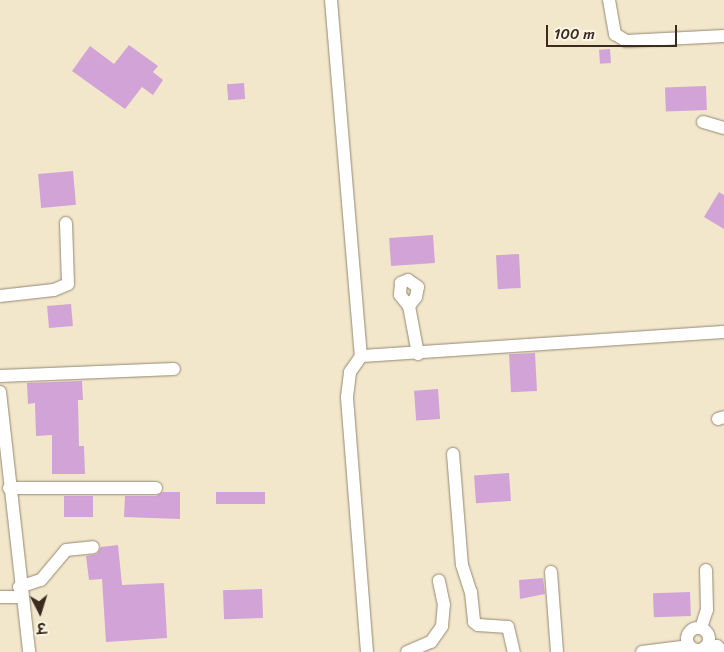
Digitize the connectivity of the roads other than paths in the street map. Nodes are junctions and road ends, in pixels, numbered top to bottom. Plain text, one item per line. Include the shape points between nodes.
1 (331, 0) edge
2 (608, 0) edge
3 (724, 36) edge
4 (703, 122) dead end
5 (724, 128) edge
6 (66, 223) dead end
7 (0, 296) edge
8 (409, 306) dead end
9 (724, 332) edge
10 (418, 354) junction
11 (361, 356) junction
12 (174, 369) dead end
13 (0, 376) edge
14 (0, 392) edge
15 (453, 454) dead end
16 (9, 488) junction
17 (156, 488) dead end
18 (6, 512) edge
19 (93, 547) dead end
20 (706, 570) dead end
21 (551, 572) dead end
22 (439, 581) dead end
23 (20, 592) junction
24 (0, 597) edge
25 (701, 628) junction
26 (690, 646) junction
27 (705, 647) junction
28 (29, 652) edge
29 (367, 652) edge
30 (407, 652) edge
31 (514, 652) edge
32 (557, 652) edge
33 (642, 652) edge
34 (723, 652) edge

1 - 11 street
2 - 3 street via 615,34 626,41
4 - 5 street
6 - 7 street via 68,284 61,288
8 - 10 street
9 - 10 street via 618,337
10 - 11 street
11 - 29 street via 350,372 347,397
12 - 13 street
14 - 16 street
15 - 31 street via 462,564 471,592 474,622 508,627
16 - 17 street
16 - 18 street
18 - 23 street
19 - 23 street via 66,550 40,580
20 - 25 street via 707,610
21 - 32 street
22 - 30 street via 444,604 442,626 431,642
23 - 24 street
23 - 28 street
25 - 26 street via 689,633
25 - 27 street via 709,637
26 - 27 street via 697,650
26 - 33 street
27 - 34 street via 717,646

